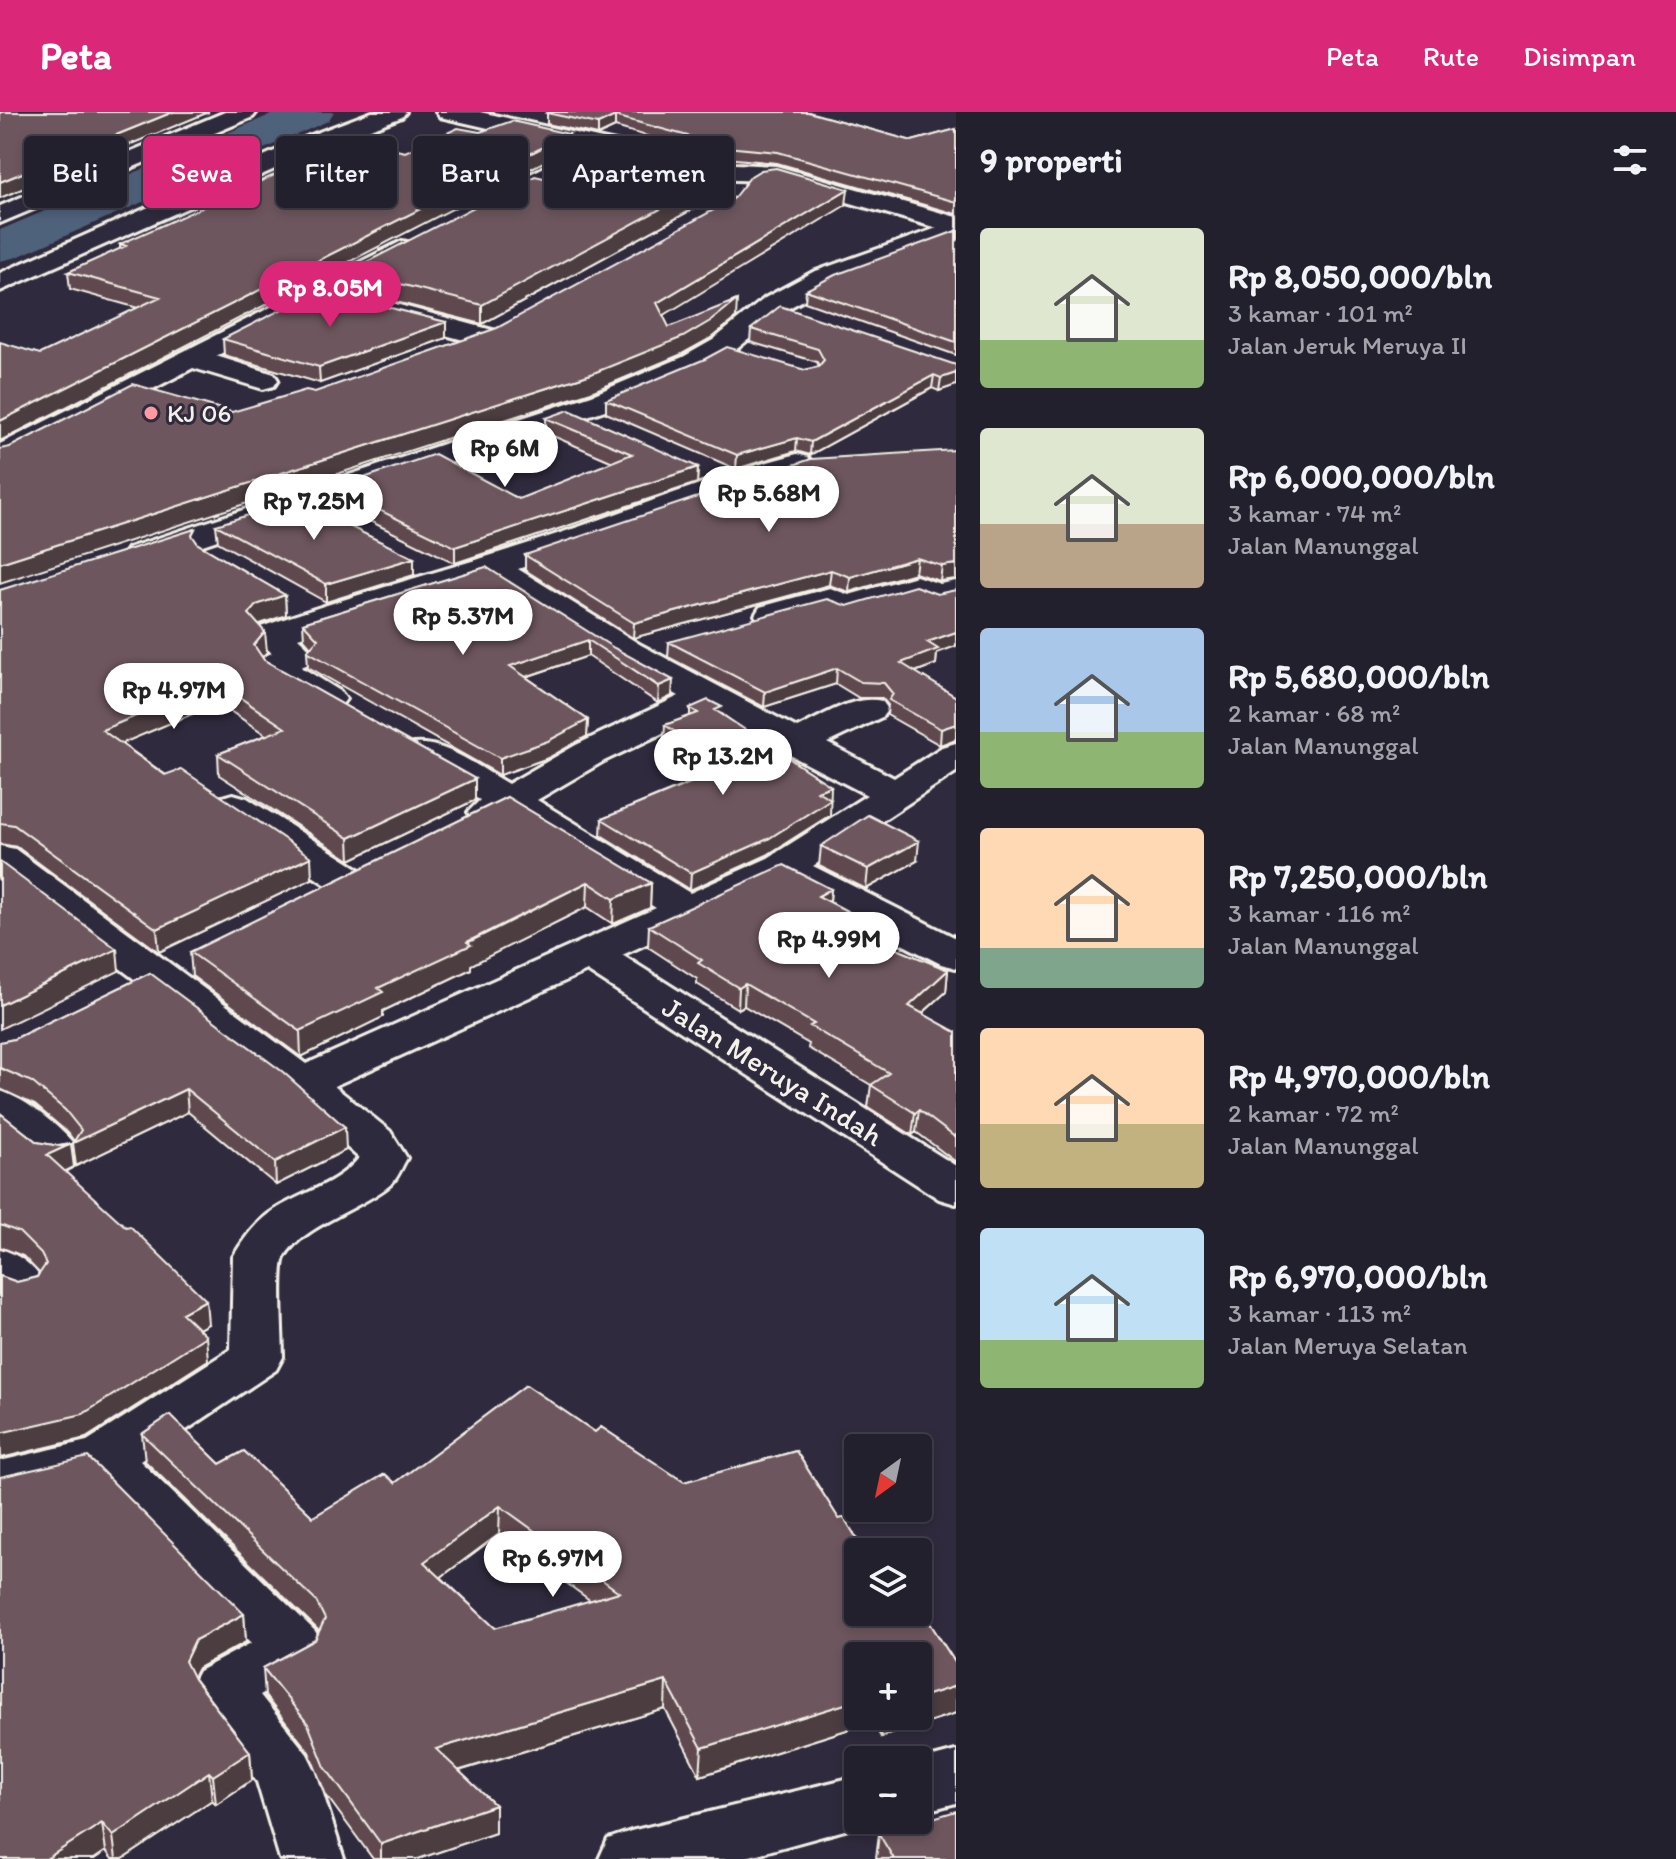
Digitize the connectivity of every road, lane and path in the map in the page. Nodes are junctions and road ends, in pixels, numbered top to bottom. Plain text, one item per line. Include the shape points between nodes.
1 (245, 112) edge
2 (407, 116) edge
3 (544, 147) edge
4 (757, 172) junction
5 (544, 175) edge
6 (734, 189) edge
7 (0, 215) edge
8 (457, 221) edge
9 (956, 228) edge
10 (429, 235) edge
11 (0, 283) edge
12 (318, 293) junction
13 (775, 304) junction
14 (804, 314) edge
15 (442, 352) edge
16 (191, 358) junction
17 (263, 380) dead end
18 (571, 412) junction
19 (0, 430) edge
20 (615, 431) edge
21 (32, 440) junction
22 (0, 456) edge
23 (688, 463) edge
24 (797, 464) edge
25 (731, 482) junction
26 (297, 501) junction
27 (339, 522) edge
28 (409, 556) edge
29 (114, 563) edge
30 (489, 566) junction
31 (451, 577) junction
32 (956, 591) edge
33 (280, 593) edge
34 (321, 617) junction
35 (743, 623) edge
36 (671, 642) edge
37 (628, 653) junction
38 (708, 697) junction
39 (869, 709) dead end
40 (353, 715) edge
41 (392, 736) edge
42 (797, 743) junction
43 (956, 755) edge
44 (202, 785) edge
45 (895, 794) junction
46 (511, 801) junction
47 (457, 828) edge
48 (0, 858) edge
49 (389, 861) edge
50 (783, 867) junction
51 (349, 881) junction
52 (307, 901) edge
53 (688, 910) junction
54 (196, 954) edge
55 (590, 954) junction
56 (956, 955) edge
57 (154, 974) junction
58 (112, 994) edge
59 (302, 1083) junction
60 (0, 1106) edge
61 (57, 1153) edge
62 (956, 1188) edge
63 (103, 1458) junction
64 (0, 1482) edge
65 (956, 1777) edge
66 (932, 1783) edge
67 (844, 1806) edge
68 (653, 1857) edge
69 (312, 1859) edge

1 - 7 street
2 - 3 street
2 - 4 street
2 - 11 street via 320,140
4 - 6 street
4 - 9 street
5 - 8 street
9 - 13 street via 823,278
10 - 12 street
12 - 15 street via 495,332
12 - 16 street
13 - 14 street
13 - 18 street via 736,350
16 - 17 street
16 - 21 street
18 - 20 street
18 - 26 street
19 - 21 street
21 - 22 street
23 - 25 street
24 - 25 street
25 - 30 street
26 - 27 street
26 - 29 street
28 - 31 street
30 - 31 street
30 - 37 street
31 - 34 street
32 - 35 street via 936,596 916,586 845,607 830,599
33 - 34 street
34 - 40 street via 271,636 298,655 276,665
36 - 37 street
37 - 38 street
38 - 42 street
38 - 46 street via 590,753
39 - 42 street
41 - 46 street
42 - 45 street
43 - 45 street
44 - 51 street
45 - 50 street
46 - 47 street
46 - 53 street
48 - 57 street
49 - 51 street
50 - 53 street
50 - 56 street
51 - 52 street
53 - 55 street
54 - 57 street
55 - 59 street
55 - 62 street, Jalan Meruya Indah
57 - 58 street
57 - 59 street
59 - 63 street via 373,1142 383,1158 375,1172 277,1233 258,1257 257,1357
60 - 61 street
63 - 64 street
63 - 69 street via 294,1648 220,1688 285,1772
65 - 66 street
67 - 68 street

